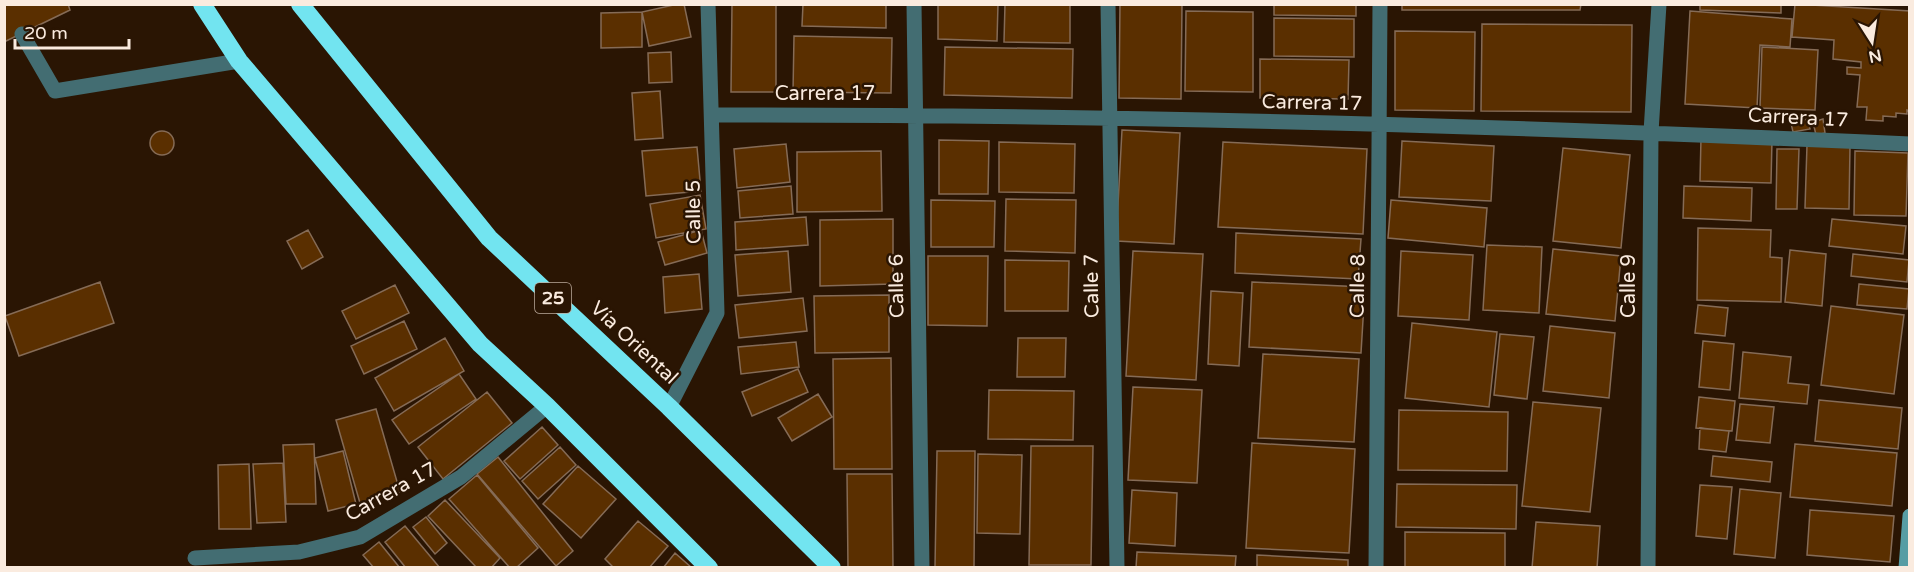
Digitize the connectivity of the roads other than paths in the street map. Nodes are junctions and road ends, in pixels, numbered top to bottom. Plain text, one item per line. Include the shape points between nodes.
1 (202, 4) edge
2 (300, 4) edge
3 (708, 4) edge
4 (914, 4) edge
5 (1108, 4) edge
6 (1380, 4) edge
7 (1659, 4) edge
8 (22, 34) dead end
9 (239, 61) junction
10 (916, 114) junction
11 (713, 115) junction
12 (1110, 119) junction
13 (1380, 125) junction
14 (1651, 132) junction
15 (1910, 144) edge
16 (547, 406) junction
17 (669, 407) junction
18 (1910, 516) edge
19 (195, 558) dead end
20 (278, 561) edge
21 (709, 567) edge
22 (832, 567) edge
23 (922, 567) edge
24 (1117, 567) edge
25 (1376, 567) edge
26 (1648, 567) edge
27 (1906, 567) edge

1 - 9 highway
2 - 17 highway, Vía Oriental / 25 via 489,238
3 - 11 street, Calle 5
4 - 10 street, Calle 6
5 - 12 street, Calle 7
6 - 13 street, Calle 8
7 - 14 street, Calle 9
8 - 9 street via 55,91
9 - 16 highway via 480,344
10 - 11 street, Carrera 17
10 - 12 street, Carrera 17
10 - 23 street, Calle 6
11 - 17 street, Calle 5 via 717,313
12 - 13 street, Carrera 17
12 - 24 street, Calle 7
13 - 14 street, Carrera 17
13 - 25 street, Calle 8
14 - 15 street, Carrera 17
14 - 26 street, Calle 9
16 - 20 street, Carrera 17 via 461,477 360,537
16 - 21 highway
17 - 22 highway, Vía Oriental / 25
18 - 27 main road
19 - 20 street, Carrera 17

